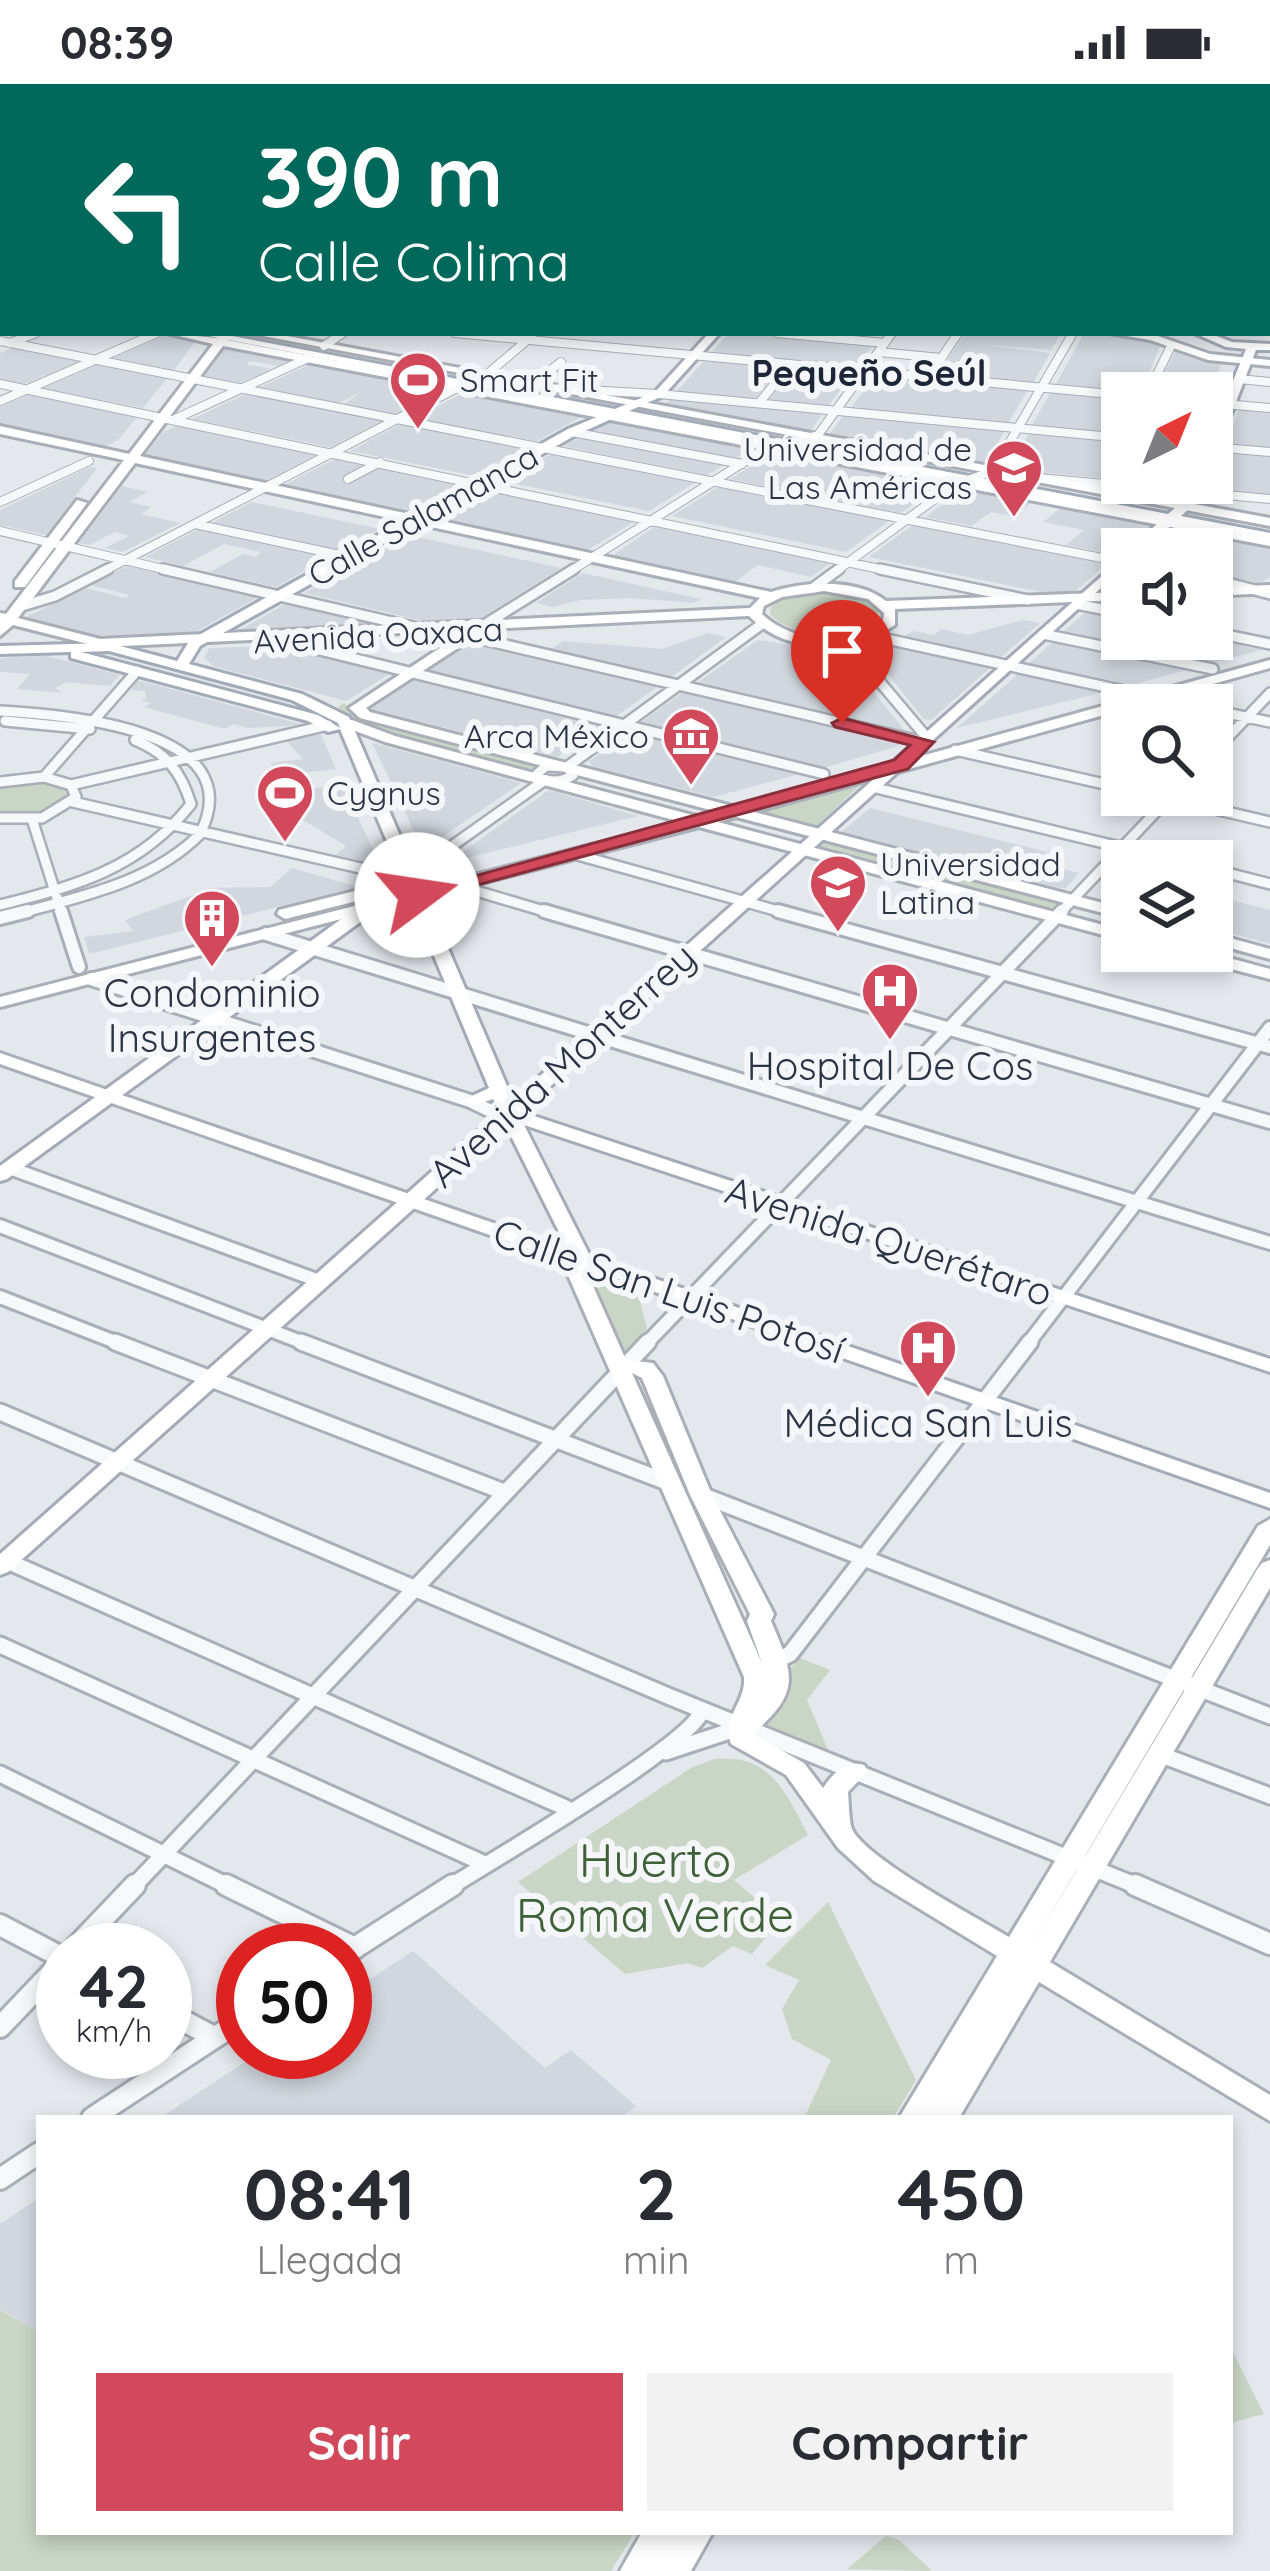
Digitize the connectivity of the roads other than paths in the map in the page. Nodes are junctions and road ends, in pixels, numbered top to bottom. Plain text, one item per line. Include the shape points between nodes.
1 (28, 336) edge
2 (150, 336) edge
3 (217, 336) edge
4 (267, 336) edge
5 (341, 336) edge
6 (532, 336) edge
7 (712, 336) edge
8 (799, 336) edge
9 (890, 336) edge
10 (956, 336) edge
11 (1071, 336) edge
12 (1142, 336) edge
13 (1209, 336) edge
14 (11, 343) junction
15 (0, 344) edge
16 (1171, 346) junction
17 (882, 347) junction
18 (1245, 347) junction
19 (1270, 347) edge
20 (330, 350) junction
21 (694, 355) junction
22 (306, 358) junction
23 (941, 358) junction
24 (95, 360) junction
25 (1231, 360) junction
26 (355, 362) junction
27 (561, 362) dead end
28 (1246, 362) junction
29 (1270, 363) edge
30 (791, 364) junction
31 (865, 371) junction
32 (1158, 372) edge
33 (1227, 372) edge
34 (383, 373) junction
35 (485, 376) junction
36 (185, 377) junction
37 (928, 377) junction
38 (1240, 379) junction
39 (1270, 382) edge
40 (0, 384) edge
41 (532, 385) junction
42 (459, 387) junction
43 (1042, 387) junction
44 (1233, 387) edge
45 (242, 388) junction
46 (547, 388) junction
47 (26, 389) junction
48 (1101, 392) edge
49 (659, 394) junction
50 (586, 395) junction
51 (0, 401) edge
52 (759, 403) junction
53 (1233, 406) edge
54 (616, 408) junction
55 (1270, 408) edge
56 (837, 411) junction
57 (162, 417) junction
58 (398, 419) junction
59 (1019, 428) junction
60 (0, 430) edge
61 (572, 432) junction
62 (144, 435) junction
63 (1101, 436) edge
64 (0, 442) edge
65 (791, 442) junction
66 (543, 448) junction
67 (1233, 449) edge
68 (333, 452) junction
69 (1270, 452) edge
70 (89, 461) junction
71 (121, 462) junction
72 (380, 462) junction
73 (742, 464) junction
74 (990, 472) junction
75 (1028, 477) junction
76 (348, 479) dead end
77 (966, 480) junction
78 (713, 481) junction
79 (481, 483) junction
80 (266, 487) junction
81 (1101, 488) edge
82 (1063, 489) junction
83 (1101, 491) edge
84 (1101, 491) edge
85 (1101, 493) edge
86 (1101, 493) edge
87 (250, 495) junction
88 (1233, 499) edge
89 (1270, 499) edge
90 (0, 502) edge
91 (1177, 504) edge
92 (1190, 504) edge
93 (1195, 504) edge
94 (74, 512) junction
95 (91, 512) junction
96 (654, 518) junction
97 (416, 519) junction
98 (907, 519) junction
99 (195, 524) junction
100 (1270, 525) edge
101 (401, 528) junction
102 (1155, 528) edge
103 (0, 531) edge
104 (1270, 540) edge
105 (50, 542) junction
106 (67, 546) junction
107 (349, 557) junction
108 (1101, 558) edge
109 (126, 559) junction
110 (852, 559) junction
111 (586, 562) junction
112 (28, 572) junction
113 (46, 573) junction
114 (1101, 582) edge
115 (1233, 584) edge
116 (813, 588) junction
117 (1269, 592) edge
118 (282, 594) junction
119 (1233, 594) edge
120 (1028, 600) junction
121 (1101, 600) edge
122 (1080, 601) junction
123 (1101, 607) edge
124 (889, 608) junction
125 (10, 611) edge
126 (761, 611) junction
127 (418, 628) junction
128 (477, 630) junction
129 (868, 634) junction
130 (1043, 634) junction
131 (1233, 636) edge
132 (275, 639) junction
133 (201, 640) junction
134 (1270, 644) edge
135 (109, 647) junction
136 (52, 649) junction
137 (0, 650) edge
138 (853, 650) dead end
139 (1270, 653) edge
140 (1270, 664) edge
141 (1009, 665) junction
142 (181, 666) junction
143 (1214, 669) junction
144 (137, 671) junction
145 (410, 672) junction
146 (1159, 684) edge
147 (1197, 684) edge
148 (189, 685) junction
149 (678, 685) junction
150 (1101, 686) edge
151 (1270, 693) edge
152 (1101, 699) edge
153 (1101, 710) edge
154 (1233, 715) edge
155 (0, 716) edge
156 (343, 718) junction
157 (1248, 718) junction
158 (1270, 722) edge
159 (89, 724) junction
160 (624, 724) junction
161 (1233, 733) edge
162 (923, 743) junction
163 (955, 750) junction
164 (192, 757) junction
165 (174, 761) junction
166 (901, 764) junction
167 (566, 767) junction
168 (824, 774) junction
169 (44, 777) junction
170 (545, 780) junction
171 (0, 782) edge
172 (1101, 783) edge
173 (71, 785) junction
174 (877, 788) junction
175 (69, 806) junction
176 (735, 811) junction
177 (1233, 812) edge
178 (707, 813) junction
179 (677, 814) junction
180 (1152, 816) edge
181 (0, 818) edge
182 (32, 819) junction
183 (1270, 821) edge
184 (173, 830) junction
185 (821, 833) junction
186 (199, 836) junction
187 (1127, 840) edge
188 (1101, 842) edge
189 (802, 850) junction
190 (574, 854) junction
191 (404, 864) junction
192 (1101, 868) edge
193 (1233, 874) edge
194 (461, 877) junction
195 (1270, 884) edge
196 (414, 888) junction
197 (58, 897) junction
198 (1073, 899) junction
199 (368, 900) junction
200 (745, 901) junction
201 (0, 905) edge
202 (1101, 907) edge
203 (1056, 917) junction
204 (0, 918) edge
205 (1101, 929) edge
206 (266, 934) junction
207 (1233, 944) edge
208 (312, 948) junction
209 (685, 953) junction
210 (1270, 954) edge
211 (1233, 964) edge
212 (85, 973) junction
213 (1004, 973) junction
214 (1270, 974) edge
215 (0, 987) edge
216 (460, 994) junction
217 (0, 1002) edge
218 (215, 1020) junction
219 (1270, 1028) edge
220 (950, 1030) junction
221 (593, 1035) junction
222 (1264, 1046) edge
223 (0, 1058) edge
224 (500, 1090) junction
225 (108, 1096) junction
226 (470, 1101) junction
227 (1211, 1106) junction
228 (507, 1116) junction
229 (860, 1117) junction
230 (1270, 1122) edge
231 (482, 1139) junction
232 (522, 1139) junction
233 (5, 1171) edge
234 (412, 1201) junction
235 (1136, 1202) junction
236 (780, 1204) junction
237 (0, 1226) edge
238 (1270, 1243) edge
239 (582, 1260) junction
240 (322, 1282) junction
241 (0, 1297) edge
242 (691, 1298) junction
243 (1064, 1298) junction
244 (268, 1329) junction
245 (1270, 1366) edge
246 (623, 1369) junction
247 (209, 1382) junction
248 (985, 1401) junction
249 (0, 1412) edge
250 (556, 1439) junction
251 (119, 1462) junction
252 (670, 1484) junction
253 (504, 1492) junction
254 (701, 1495) junction
255 (1270, 1501) edge
256 (1270, 1526) edge
257 (863, 1559) junction
258 (3, 1564) edge
259 (1270, 1568) edge
260 (414, 1587) junction
261 (0, 1645) edge
262 (765, 1666) junction
263 (1188, 1685) junction
264 (314, 1695) junction
265 (701, 1710) junction
266 (1270, 1717) edge
267 (743, 1726) junction
268 (1160, 1754) junction
269 (656, 1755) junction
270 (254, 1758) junction
271 (855, 1771) junction
272 (0, 1774) edge
273 (1270, 1796) edge
274 (566, 1808) junction
275 (839, 1828) junction
276 (165, 1853) junction
277 (1081, 1862) junction
278 (484, 1864) junction
279 (99, 1923) edge
280 (297, 1923) edge
281 (0, 1924) edge
282 (372, 1937) edge
283 (36, 1944) edge
284 (1270, 1944) edge
285 (1024, 1961) junction
286 (36, 1988) edge
287 (192, 2025) edge
288 (0, 2027) edge
289 (214, 2037) joint
290 (1270, 2109) edge
291 (97, 2115) edge
292 (916, 2115) edge
293 (946, 2115) edge
294 (36, 2155) edge
295 (0, 2179) edge
296 (659, 2535) edge
297 (694, 2535) edge
298 (637, 2571) edge
299 (673, 2571) edge

1 - 14 street
2 - 24 street
3 - 20 main road
3 - 22 main road
3 - 26 main road
3 - 36 main road
4 - 20 main road
5 - 20 street
6 - 21 street
6 - 35 street
7 - 21 main road
8 - 17 street
9 - 17 street
10 - 23 street
11 - 43 street
12 - 16 main road
13 - 18 main road
14 - 15 street
14 - 24 street
16 - 25 main road
16 - 32 street
17 - 23 street
17 - 31 street
18 - 19 main road
18 - 25 main road
18 - 28 main road
20 - 35 main road
20 - 54 main road
21 - 30 street
21 - 49 main road
22 - 34 main road
22 - 45 street
23 - 37 street
24 - 36 street
24 - 47 street
25 - 28 main road
25 - 33 main road
26 - 34 main road
26 - 54 main road
27 - 41 street
28 - 29 main road
28 - 38 main road
30 - 31 street
30 - 52 street
31 - 37 street
31 - 56 street
34 - 42 main road
35 - 41 main road
36 - 45 street
36 - 57 main road
37 - 43 street
38 - 39 street
38 - 44 main road
40 - 47 street
41 - 46 main road
42 - 54 main road
42 - 58 street
43 - 48 street
43 - 59 street
45 - 57 street
45 - 58 street
46 - 49 street
46 - 50 main road
47 - 51 street
47 - 57 street
49 - 52 street
49 - 54 main road, Calle Salamanca
50 - 54 main road
50 - 54 main road
52 - 56 street
53 - 55 street
54 - 61 main road, Calle Salamanca
54 - 65 main road
54 - 65 main road
56 - 59 street
56 - 65 street via 818,435
57 - 62 main road
57 - 62 street
57 - 68 street
58 - 66 street
58 - 68 street
59 - 63 street
59 - 74 street
60 - 71 main road
61 - 66 main road, Calle Salamanca
61 - 73 street
62 - 71 main road
64 - 70 main road
65 - 73 street
65 - 74 main road
65 - 77 main road
66 - 78 street
66 - 79 main road, Calle Salamanca
67 - 69 street
68 - 72 street
68 - 80 street
70 - 71 main road
70 - 90 street
71 - 80 main road
71 - 87 main road
71 - 94 main road
71 - 95 main road
72 - 76 street
72 - 79 street
73 - 78 street
74 - 75 main road
74 - 77 street
74 - 82 main road
75 - 81 street
75 - 83 main road
77 - 85 main road
77 - 98 street
78 - 96 street
78 - 98 street
79 - 96 street
79 - 97 main road, Calle Salamanca
80 - 87 street
80 - 97 main road
82 - 84 main road
82 - 86 main road
87 - 99 street
87 - 101 main road
88 - 89 street
91 - 102 main road
92 - 104 main road
93 - 100 main road
94 - 95 main road
94 - 105 main road
95 - 106 main road
96 - 110 street
96 - 111 street
97 - 101 main road, Calle Salamanca
97 - 111 main road
98 - 108 street
98 - 110 street
99 - 107 street
99 - 109 street
101 - 107 main road, Calle Salamanca
101 - 111 main road
103 - 105 street
105 - 106 street
105 - 112 main road
106 - 109 street
106 - 113 main road
107 - 118 main road, Calle Salamanca
109 - 118 street
109 - 125 street
110 - 116 street
110 - 120 street
111 - 126 main road
111 - 128 street
112 - 113 main road
112 - 125 main road
113 - 125 main road
114 - 122 main road, Avenida Monterrey
115 - 117 street
116 - 124 main road via 862,593
116 - 126 main road
117 - 119 main road
118 - 127 street
118 - 133 main road, Calle Salamanca
120 - 122 main road
120 - 124 main road
121 - 122 main road
122 - 123 street
122 - 124 main road
122 - 130 main road, Avenida Monterrey
124 - 129 main road via 885,627
125 - 133 main road, Avenida Oaxaca via 89,642
126 - 128 main road, Avenida Oaxaca
126 - 129 main road via 807,639
126 - 149 street
127 - 128 main road, Avenida Oaxaca
127 - 133 main road, Avenida Oaxaca
128 - 132 main road, Avenida Oaxaca
128 - 145 main road
128 - 149 street
129 - 141 street
130 - 141 main road, Avenida Monterrey
130 - 143 street
131 - 134 street
132 - 133 main road, Avenida Oaxaca
132 - 145 street
133 - 135 main road, Avenida Oaxaca
133 - 142 main road, Calle Salamanca
135 - 136 main road, Avenida Oaxaca
135 - 142 main road
136 - 137 main road, Avenida Oaxaca
136 - 144 main road
138 - 162 street
139 - 143 main road
140 - 147 main road
141 - 150 street
141 - 162 main road, Avenida Monterrey
142 - 148 main road
142 - 156 main road
143 - 146 main road
144 - 148 main road
144 - 159 street
145 - 156 main road
145 - 160 street
148 - 156 main road
149 - 160 street
149 - 162 street
151 - 157 street
152 - 162 main road
153 - 163 main road
154 - 157 street
155 - 159 street
156 - 164 street
156 - 167 main road via 365,715
156 - 170 main road
156 - 191 main road via 347,752 357,757
157 - 158 street
157 - 161 street
159 - 164 street via 132,728
159 - 165 street
159 - 169 street
160 - 167 street
160 - 168 street
162 - 166 main road, Avenida Monterrey
162 - 168 main road
163 - 166 main road
163 - 172 street
164 - 165 street
164 - 186 street via 209,804
165 - 173 street
165 - 184 street via 191,804
166 - 174 main road, Avenida Monterrey
166 - 176 main road
167 - 170 street via 538,770
167 - 178 main road
168 - 178 main road
169 - 171 street
169 - 173 street
170 - 179 main road
170 - 194 street via 435,859
173 - 175 street
174 - 185 main road, Avenida Monterrey
174 - 188 street
175 - 182 street
175 - 184 street
176 - 178 main road
176 - 185 main road
177 - 183 street
178 - 179 main road
178 - 189 main road
178 - 190 main road
179 - 194 main road
180 - 187 street
181 - 182 street
182 - 197 street
184 - 186 street
184 - 197 street via 116,871
185 - 189 main road, Avenida Monterrey
185 - 198 main road
186 - 191 street via 369,871
186 - 197 street via 124,881
186 - 199 street via 359,877
189 - 200 main road, Avenida Monterrey
189 - 203 main road
190 - 194 main road
190 - 200 street
191 - 196 main road
192 - 198 street
193 - 195 street
194 - 196 main road
194 - 209 street via 472,890
196 - 199 main road
196 - 216 main road
197 - 201 street
197 - 204 street
197 - 212 street
198 - 202 main road
198 - 203 street
199 - 206 main road
199 - 208 main road
199 - 212 main road
200 - 209 main road, Avenida Monterrey
200 - 213 street
203 - 205 main road
203 - 213 street
206 - 208 street
206 - 212 main road
207 - 210 main road
208 - 216 street
208 - 218 main road
209 - 220 street
209 - 221 main road, Avenida Monterrey
211 - 214 main road
212 - 215 main road
212 - 217 main road
212 - 218 street, Avenida Querétaro
213 - 220 street
213 - 222 street
216 - 221 street
216 - 224 main road
218 - 225 main road
218 - 226 street, Avenida Querétaro
219 - 222 street
220 - 227 street
220 - 229 street
221 - 228 main road, Avenida Monterrey
221 - 229 street
222 - 227 street
223 - 225 main road, Calle San Luis Potosí
224 - 226 main road
224 - 228 main road
225 - 233 main road
225 - 234 main road, Calle San Luis Potosí
226 - 228 street, Avenida Querétaro
227 - 230 street
227 - 235 street
228 - 231 main road, Avenida Monterrey
228 - 232 main road
228 - 236 main road, Avenida Querétaro
229 - 235 street
229 - 236 street
231 - 232 main road
231 - 234 main road, Avenida Monterrey
232 - 239 main road
233 - 240 street
234 - 239 main road, Calle San Luis Potosí
234 - 240 main road, Avenida Monterrey
235 - 238 street
235 - 243 street
236 - 242 street
236 - 243 main road, Avenida Querétaro
237 - 244 street
239 - 242 main road, Calle San Luis Potosí
239 - 246 main road via 574,1266
240 - 244 main road, Avenida Monterrey
241 - 247 street
242 - 246 street
242 - 248 main road, Calle San Luis Potosí
243 - 245 main road, Avenida Querétaro
243 - 248 street
244 - 247 main road, Avenida Monterrey
244 - 250 street
246 - 250 street
246 - 252 main road
246 - 254 main road via 652,1376
247 - 251 main road, Avenida Monterrey
247 - 253 street
248 - 255 main road, Calle San Luis Potosí
248 - 257 street
249 - 251 street
250 - 252 street
250 - 253 street
251 - 258 main road, Avenida Monterrey
251 - 260 street
252 - 254 street
252 - 262 main road
253 - 260 street
254 - 257 street
254 - 262 main road via 746,1578
256 - 263 main road
257 - 262 street via 790,1654
257 - 263 street
258 - 264 street
259 - 263 main road
260 - 264 street
260 - 265 street
261 - 270 street
262 - 267 main road via 778,1683 770,1705
263 - 266 street
263 - 268 main road
263 - 277 main road
264 - 270 street
264 - 274 street
265 - 267 street
265 - 269 street via 698,1722
267 - 269 street
267 - 271 street
267 - 275 main road via 740,1738 795,1769
268 - 273 street
268 - 277 main road
269 - 274 street
270 - 276 street
270 - 278 street
271 - 275 main road via 836,1790
271 - 277 street
272 - 276 street
274 - 278 street
275 - 285 main road via 883,1874
276 - 279 street
276 - 280 street
277 - 284 street
277 - 285 main road
278 - 282 street
281 - 283 street
285 - 290 main road
285 - 292 main road
285 - 293 main road
286 - 288 street
287 - 289 street
289 - 291 street
294 - 295 street
296 - 298 main road
297 - 299 main road

